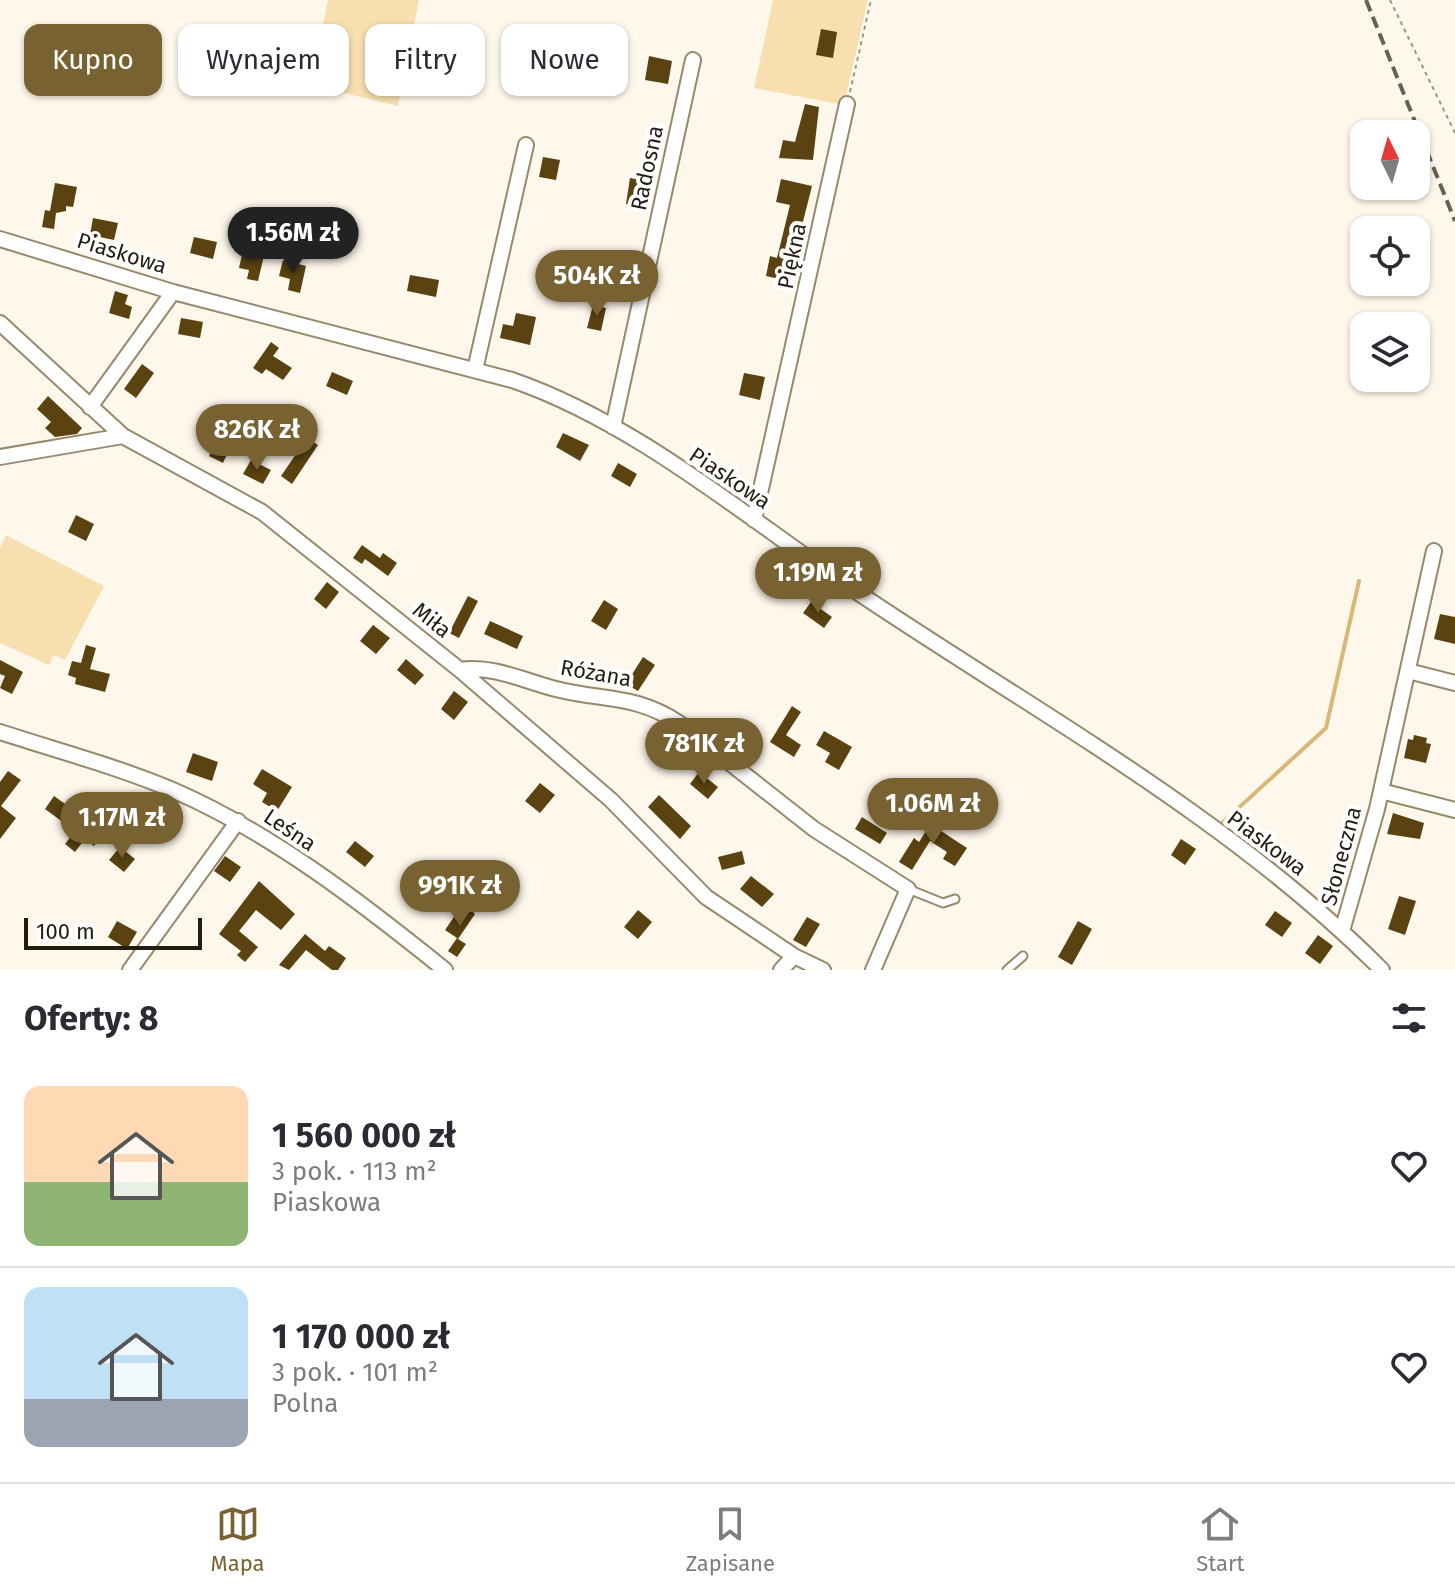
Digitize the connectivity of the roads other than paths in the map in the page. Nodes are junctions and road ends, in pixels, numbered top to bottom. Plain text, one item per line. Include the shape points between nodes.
1 (693, 60) dead end
2 (847, 104) road end
3 (526, 145) dead end
4 (0, 239) edge
5 (173, 292) junction
6 (0, 323) edge
7 (475, 370) junction
8 (90, 407) junction
9 (613, 427) junction
10 (123, 436) junction
11 (0, 457) edge
12 (754, 520) junction
13 (1434, 551) dead end
14 (460, 670) junction
15 (1408, 671) junction
16 (1455, 683) edge
17 (0, 732) edge
18 (1381, 791) junction
19 (1455, 810) edge
20 (238, 821) junction
21 (908, 889) junction
22 (955, 899) dead end
23 (1342, 931) junction
24 (794, 956) junction
25 (1023, 956) dead end
26 (130, 970) edge
27 (445, 970) edge
28 (781, 970) edge
29 (823, 970) edge
30 (873, 970) edge
31 (1007, 970) edge
32 (1382, 970) edge

1 - 9 street, Radosna
2 - 12 street, Piękna
3 - 7 street
4 - 5 street, Piaskowa
5 - 7 street, Piaskowa
5 - 8 street
6 - 8 street, Miła
7 - 9 street, Piaskowa via 551,394
8 - 10 street, Miła
9 - 12 street, Piaskowa
10 - 11 street
10 - 14 street, Miła via 262,512
12 - 23 street, Piaskowa via 1165,796 1263,865
13 - 15 street, Słoneczna
14 - 21 street, Różana via 480,667 559,690 656,707 814,829
14 - 24 street, Miła via 611,800 706,897
15 - 16 street
15 - 18 street, Słoneczna
17 - 20 street, Leśna via 172,790
18 - 19 street, Słoneczna
18 - 23 street, Słoneczna
20 - 26 street
20 - 27 street, Leśna
21 - 22 lane, Różana via 943,903
21 - 30 street
23 - 32 street, Piaskowa
24 - 28 street
24 - 29 street, Miła
25 - 31 lane

